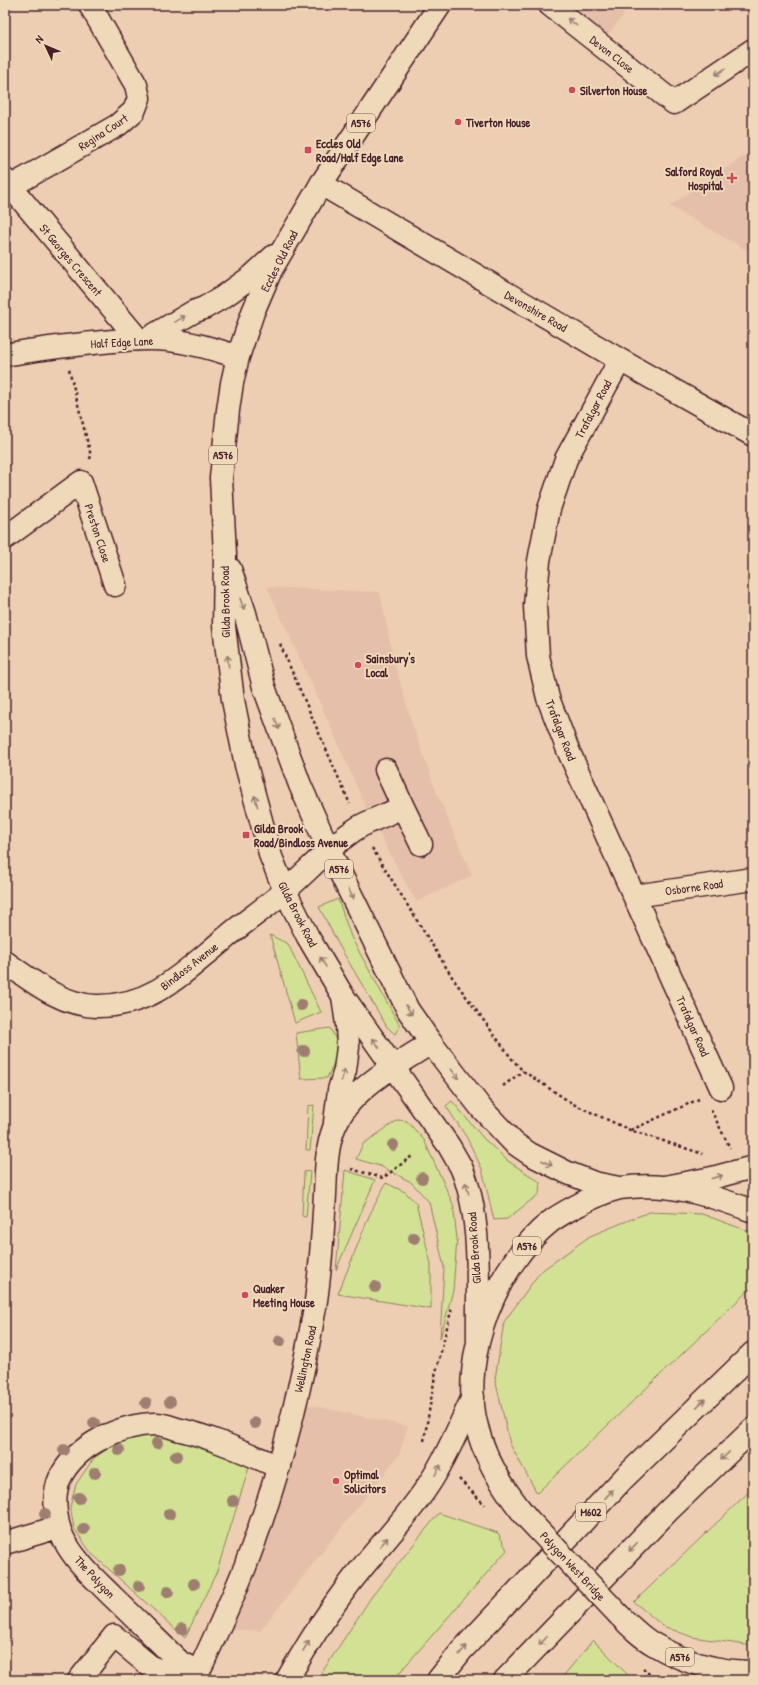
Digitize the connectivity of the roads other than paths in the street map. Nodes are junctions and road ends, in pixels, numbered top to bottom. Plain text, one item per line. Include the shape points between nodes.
1 (90, 5) edge
2 (440, 5) edge
3 (550, 5) edge
4 (753, 50) edge
5 (7, 184) edge
6 (321, 184) junction
7 (286, 244) junction
8 (143, 339) junction
9 (5, 356) edge
10 (238, 357) junction
11 (620, 360) junction
12 (753, 434) edge
13 (5, 538) edge
14 (225, 554) junction
15 (114, 585) dead end
16 (386, 770) dead end
17 (403, 807) junction
18 (421, 844) dead end
19 (330, 850) junction
20 (753, 878) edge
21 (285, 891) junction
22 (634, 896) junction
23 (5, 962) edge
24 (343, 996) junction
25 (431, 1043) junction
26 (393, 1068) junction
27 (713, 1092) road end
28 (334, 1127) junction
29 (753, 1167) edge
30 (665, 1187) junction
31 (619, 1188) junction
32 (753, 1211) edge
33 (478, 1343) junction
34 (753, 1353) edge
35 (473, 1397) junction
36 (753, 1429) edge
37 (280, 1467) junction
38 (58, 1526) junction
39 (5, 1543) edge
40 (192, 1672) edge
41 (753, 1672) edge
42 (79, 1680) edge
43 (287, 1680) edge
44 (438, 1680) edge
45 (505, 1680) edge

1 - 5 main road, Regina Court via 136,85 139,98 134,111 118,125
2 - 6 main road, Eccles Old Road / A576
4 -> 3 main road, Devon Close via 674,103
5 - 8 main road, St Georges Crescent
6 - 7 main road, Eccles Old Road / A576
6 - 11 main road, Devonshire Road
8 -> 7 main road via 228,294 251,277
7 - 10 main road, Eccles Old Road / A576 via 268,277
8 - 9 main road, Half Edge Lane via 63,346
8 - 10 main road, Half Edge Lane via 189,343
10 - 14 main road, Eccles Old Road / A576 via 229,403 221,478
11 - 12 main road, Devonshire Road
11 - 22 main road, Trafalgar Road via 566,459 561,473 549,509 539,561 535,606 538,656 548,698 568,750
13 - 15 main road, Preston Close via 81,482
14 -> 19 main road, Gilda Brook Road / A576 via 276,722 300,785
21 -> 14 main road, Gilda Brook Road / A576 via 271,856 246,765 233,700 224,626
16 - 17 main road
17 - 18 main road
17 - 19 main road, Bindloss Avenue via 360,827
19 - 21 main road, Bindloss Avenue
19 -> 25 main road, Gilda Brook Road / A576 via 408,1010
20 - 22 main road, Osborne Road
21 - 23 main road, Bindloss Avenue via 174,981 155,993 136,1000 116,1005 95,1006 74,1002 40,986
24 -> 21 main road, Gilda Brook Road / A576 via 308,937
22 - 27 main road, Trafalgar Road
26 -> 24 main road, Gilda Brook Road / A576
28 -> 24 main road via 348,1047
25 - 26 main road, Wellington Road
25 -> 31 main road, Gilda Brook Road / A576 via 481,1108 514,1142 530,1154 568,1173 594,1183
26 - 28 main road, Wellington Road via 354,1098
33 -> 26 main road, Gilda Brook Road / A576 via 476,1240 469,1195 461,1168 449,1146
28 - 37 main road, Wellington Road via 327,1162 317,1294 307,1353
30 -> 29 main road
30 - 31 main road, A576
30 - 32 main road, A576 via 700,1193
31 - 33 main road, A576 via 594,1197 570,1210 550,1222 532,1240 502,1280 489,1306
33 - 35 main road, A576
44 -> 34 main road, M602 via 462,1650 625,1477
35 - 41 main road, Polygon West Bridge / A576, bridge via 476,1422 483,1446 510,1497 619,1615 654,1645 673,1654 702,1666
43 -> 35 main road via 320,1623 416,1503 442,1462
36 -> 45 main road via 668,1511
37 - 38 main road, The Polygon via 194,1433 157,1424 134,1426 110,1434 88,1447 70,1463 60,1479 55,1499
37 - 40 main road, Wellington Road via 245,1567 220,1628
38 - 39 main road
38 - 40 main road, The Polygon via 83,1568
40 - 42 main road via 164,1672 151,1667 114,1636

